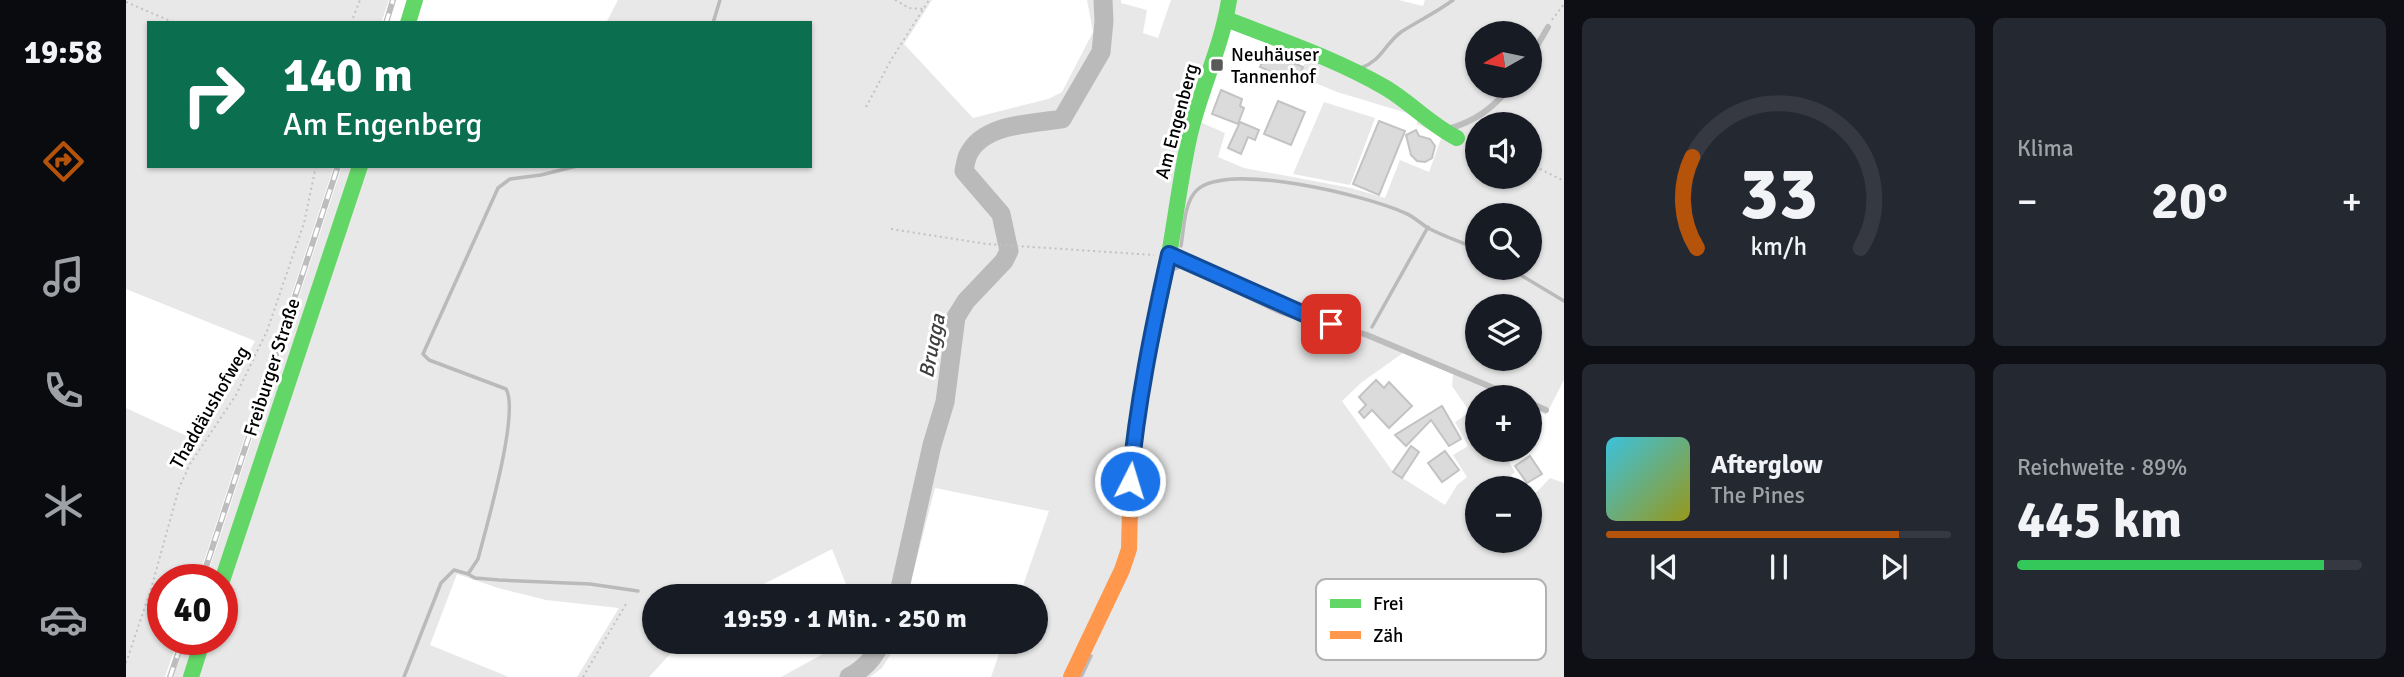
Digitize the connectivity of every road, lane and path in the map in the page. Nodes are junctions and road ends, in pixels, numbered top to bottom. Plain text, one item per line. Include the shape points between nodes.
1 (360, 0) edge
2 (415, 0) edge
3 (895, 0) edge
4 (929, 0) edge
5 (1228, 0) edge
6 (126, 2) edge
7 (1564, 4) edge
8 (924, 9) junction
9 (1226, 19) junction
10 (170, 21) edge
11 (352, 21) edge
12 (409, 21) edge
13 (1548, 27) joint
14 (1542, 37) edge
15 (1501, 98) edge
16 (866, 107) dead end
17 (1439, 131) junction
18 (1457, 138) dead end
19 (316, 168) edge
20 (359, 168) edge
21 (1542, 170) edge
22 (1564, 181) edge
23 (891, 229) dead end
24 (1169, 254) junction
25 (1486, 385) edge
26 (1542, 408) edge
27 (1546, 410) dead end
28 (228, 564) edge
29 (626, 604) dead end
30 (198, 655) edge
31 (126, 663) edge
32 (191, 677) edge
33 (583, 677) edge
34 (1071, 677) edge

1 - 11 path
2 - 12 street
3 - 8 path
4 - 8 path
5 - 9 street, Am Engenberg
6 - 10 path
7 - 13 path
8 - 16 path
9 - 17 street via 1387,88
9 - 24 street, Am Engenberg via 1191,130
13 - 14 lane
15 - 17 lane via 1479,118
17 - 18 street
19 - 31 path, Thaddäushofweg via 304,223 262,342 236,395 179,488
20 - 28 street, Freiburger Straße
21 - 22 path
23 - 24 path via 1020,247
24 - 25 lane via 1313,318 1367,335
24 - 34 street, Am Engenberg via 1134,436 1129,548
26 - 27 lane
29 - 33 path
30 - 32 street

